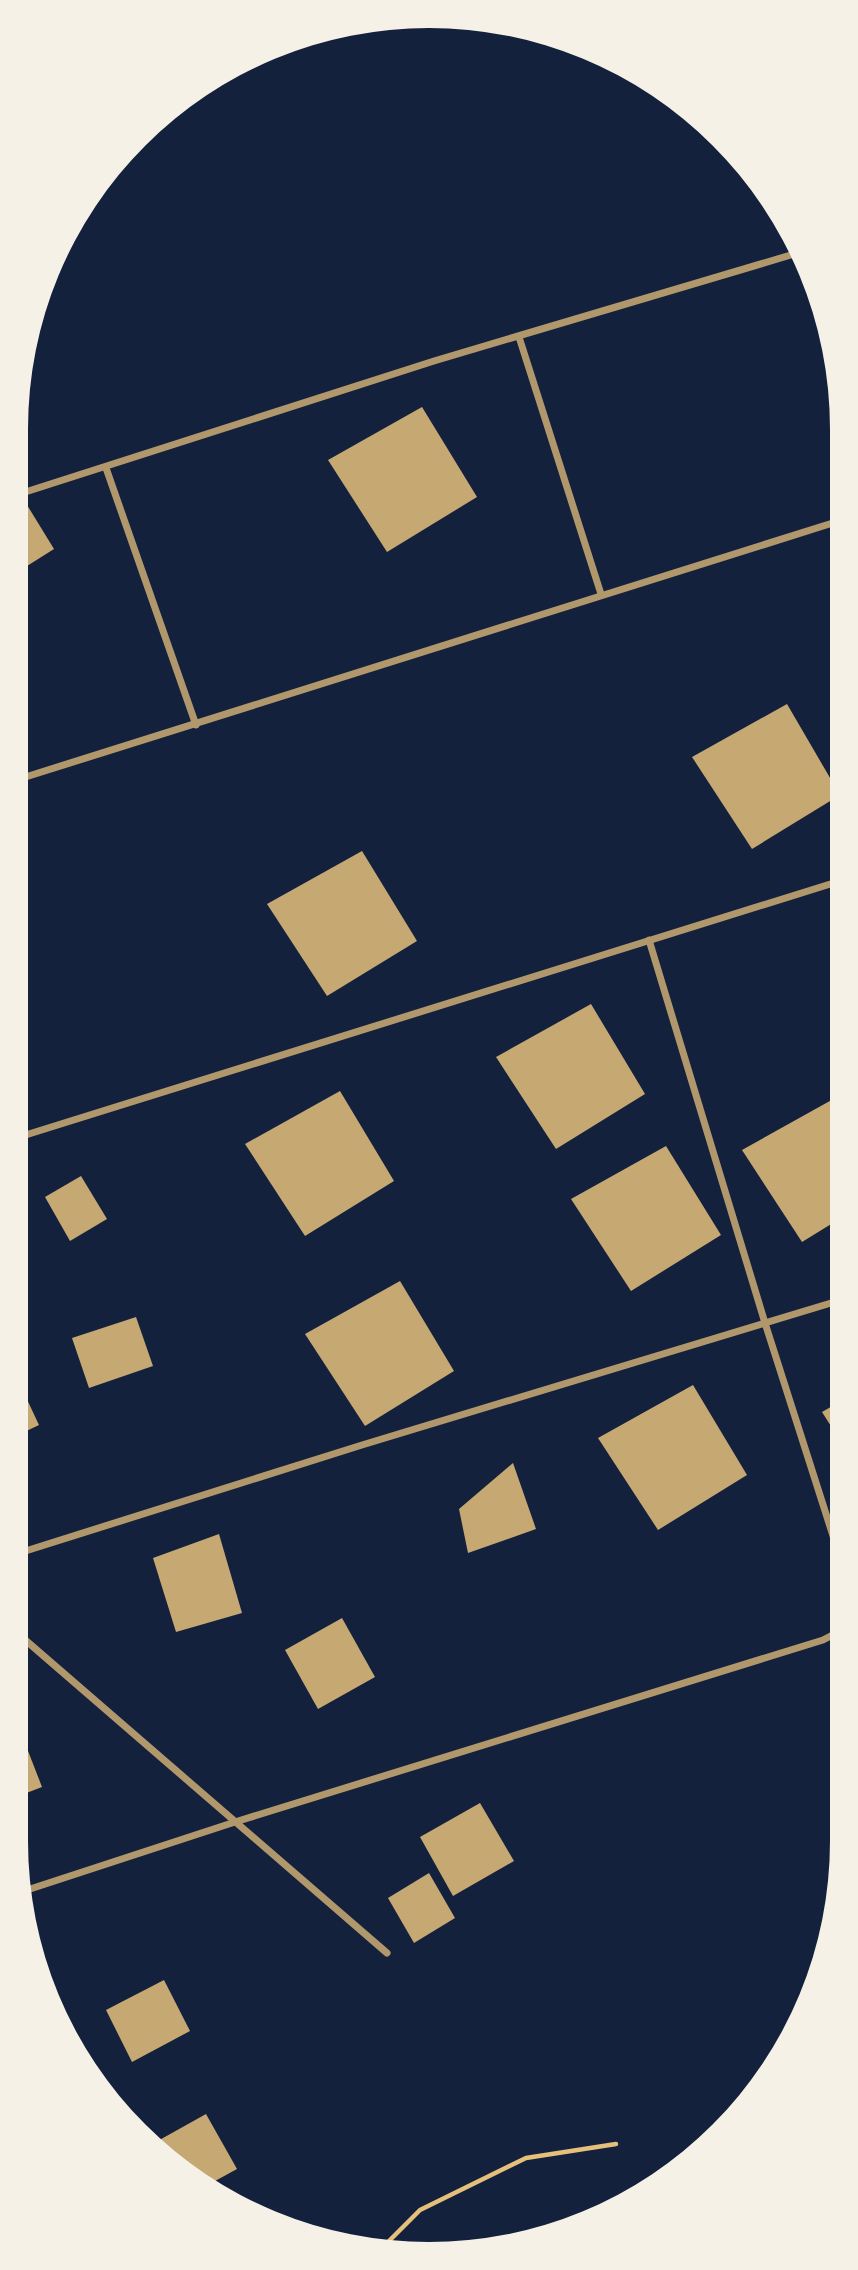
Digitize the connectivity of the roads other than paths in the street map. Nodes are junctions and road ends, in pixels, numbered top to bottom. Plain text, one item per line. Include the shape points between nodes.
1 (790, 255) edge
2 (519, 337) junction
3 (106, 468) junction
4 (28, 491) edge
5 (830, 524) edge
6 (601, 594) junction
7 (196, 724) junction
8 (28, 776) edge
9 (830, 884) edge
10 (649, 940) junction
11 (28, 1134) edge
12 (830, 1303) edge
13 (765, 1323) junction
14 (830, 1526) edge
15 (28, 1550) edge
16 (830, 1636) edge
17 (28, 1642) edge
18 (235, 1822) junction
19 (31, 1889) edge
20 (387, 1953) dead end

1 - 2 street
2 - 3 street
2 - 6 street
3 - 4 street
3 - 7 street
5 - 6 street
6 - 7 street
7 - 8 street
9 - 10 street
10 - 11 street
10 - 13 street
12 - 13 street
13 - 14 street
13 - 15 street
16 - 18 street
17 - 18 street
18 - 19 street
18 - 20 street

